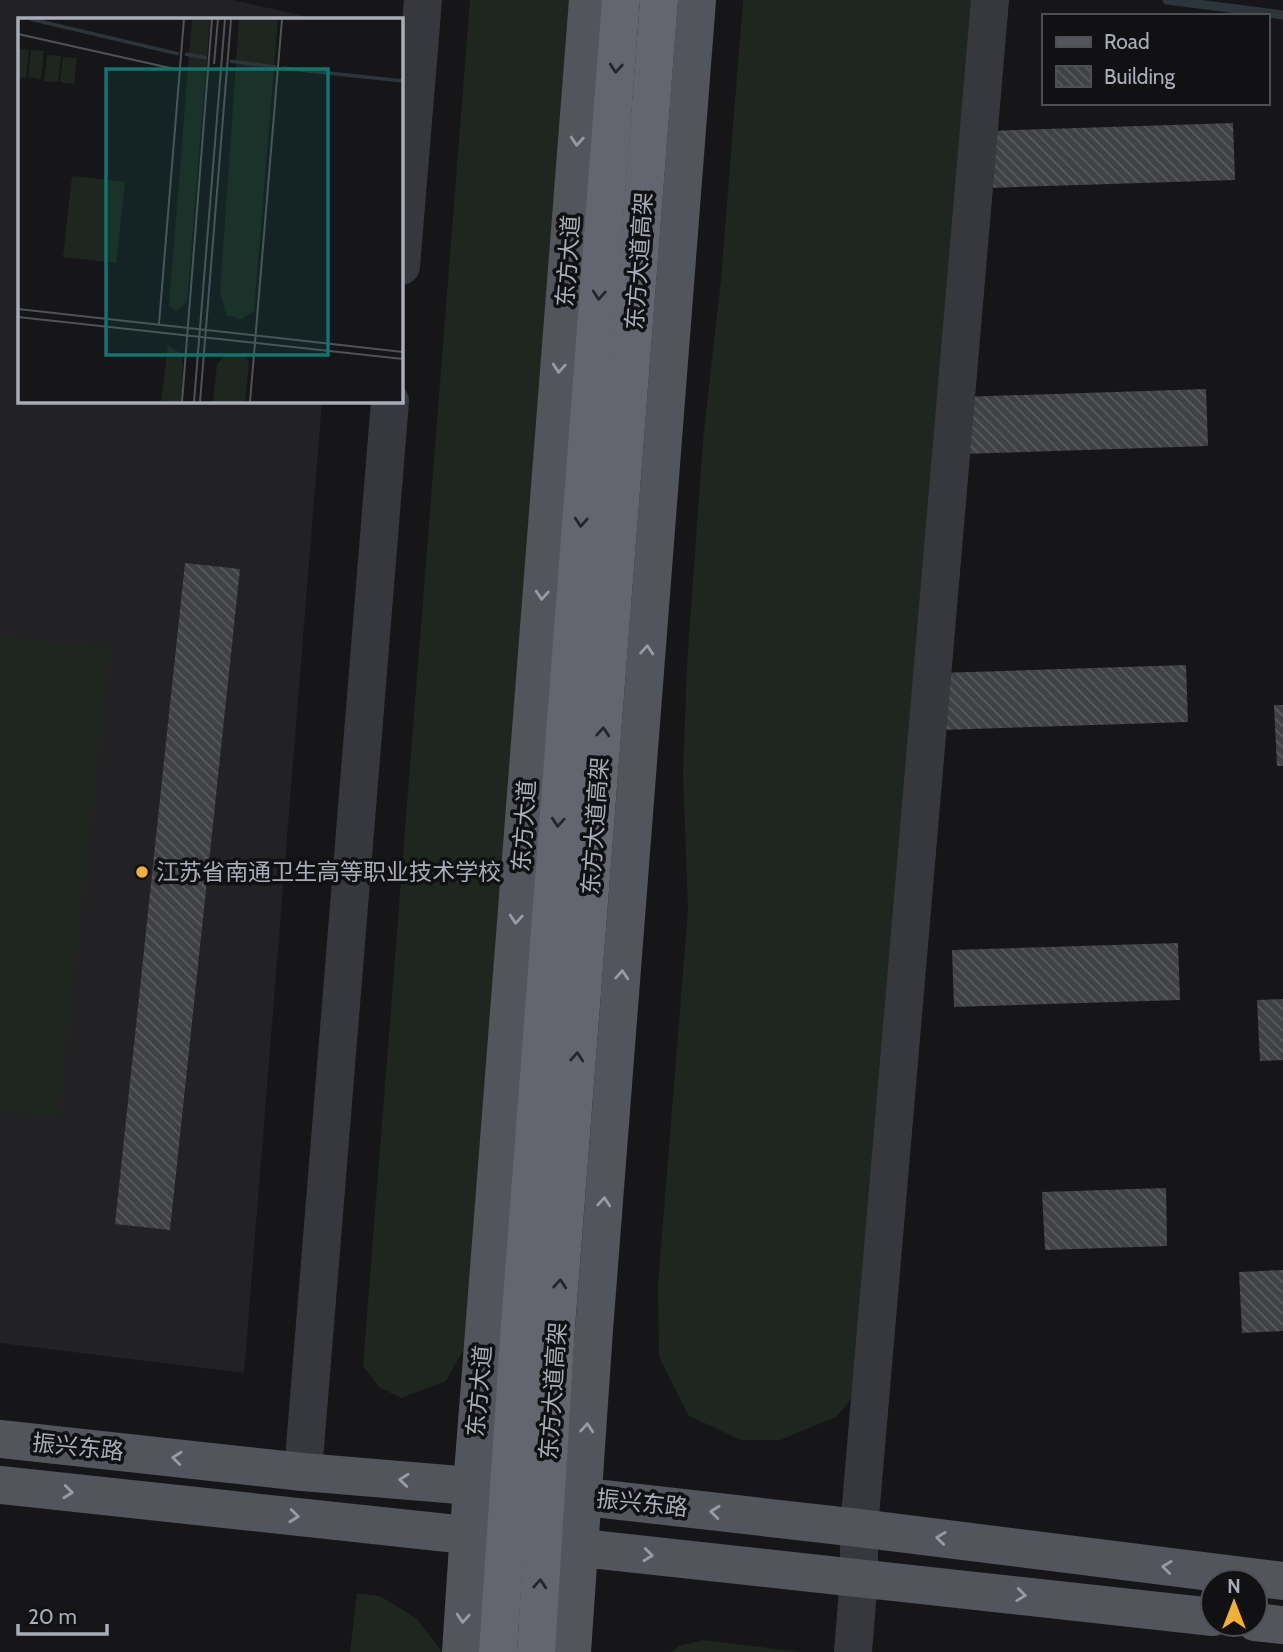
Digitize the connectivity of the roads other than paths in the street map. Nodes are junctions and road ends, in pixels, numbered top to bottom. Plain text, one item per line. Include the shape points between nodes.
1 (588, 0) edge
2 (621, 0) edge
3 (659, 0) edge
4 (696, 0) edge
5 (990, 0) edge
6 (414, 2) edge
7 (402, 246) edge
8 (390, 402) edge
9 (0, 1439) edge
10 (303, 1472) junction
11 (0, 1485) edge
12 (471, 1486) junction
13 (582, 1496) junction
14 (859, 1528) junction
15 (468, 1535) junction
16 (580, 1548) junction
17 (859, 1577) junction
18 (1283, 1581) edge
19 (1199, 1615) edge
20 (461, 1652) edge
21 (498, 1652) edge
22 (536, 1652) edge
23 (572, 1652) edge
24 (853, 1652) edge

1 -> 12 main road, 东方大道
2 -> 21 highway, 东方大道高架, bridge
22 -> 3 highway, 东方大道高架, bridge via 556,1328
13 -> 4 main road
5 - 14 street
6 - 7 street
8 - 10 street
10 -> 9 main road, 振兴东路
12 -> 10 main road, 振兴东路
11 -> 15 main road, 振兴东路
12 - 13 main road, 振兴东路
12 - 15 main road, 东方大道
14 -> 13 main road, 振兴东路
13 - 16 main road
14 - 17 street
18 -> 14 main road, 振兴东路
15 - 16 main road, 振兴东路
15 -> 20 main road, 东方大道
16 -> 17 main road, 振兴东路
16 - 23 main road
17 -> 19 main road, 振兴东路
17 - 24 street

